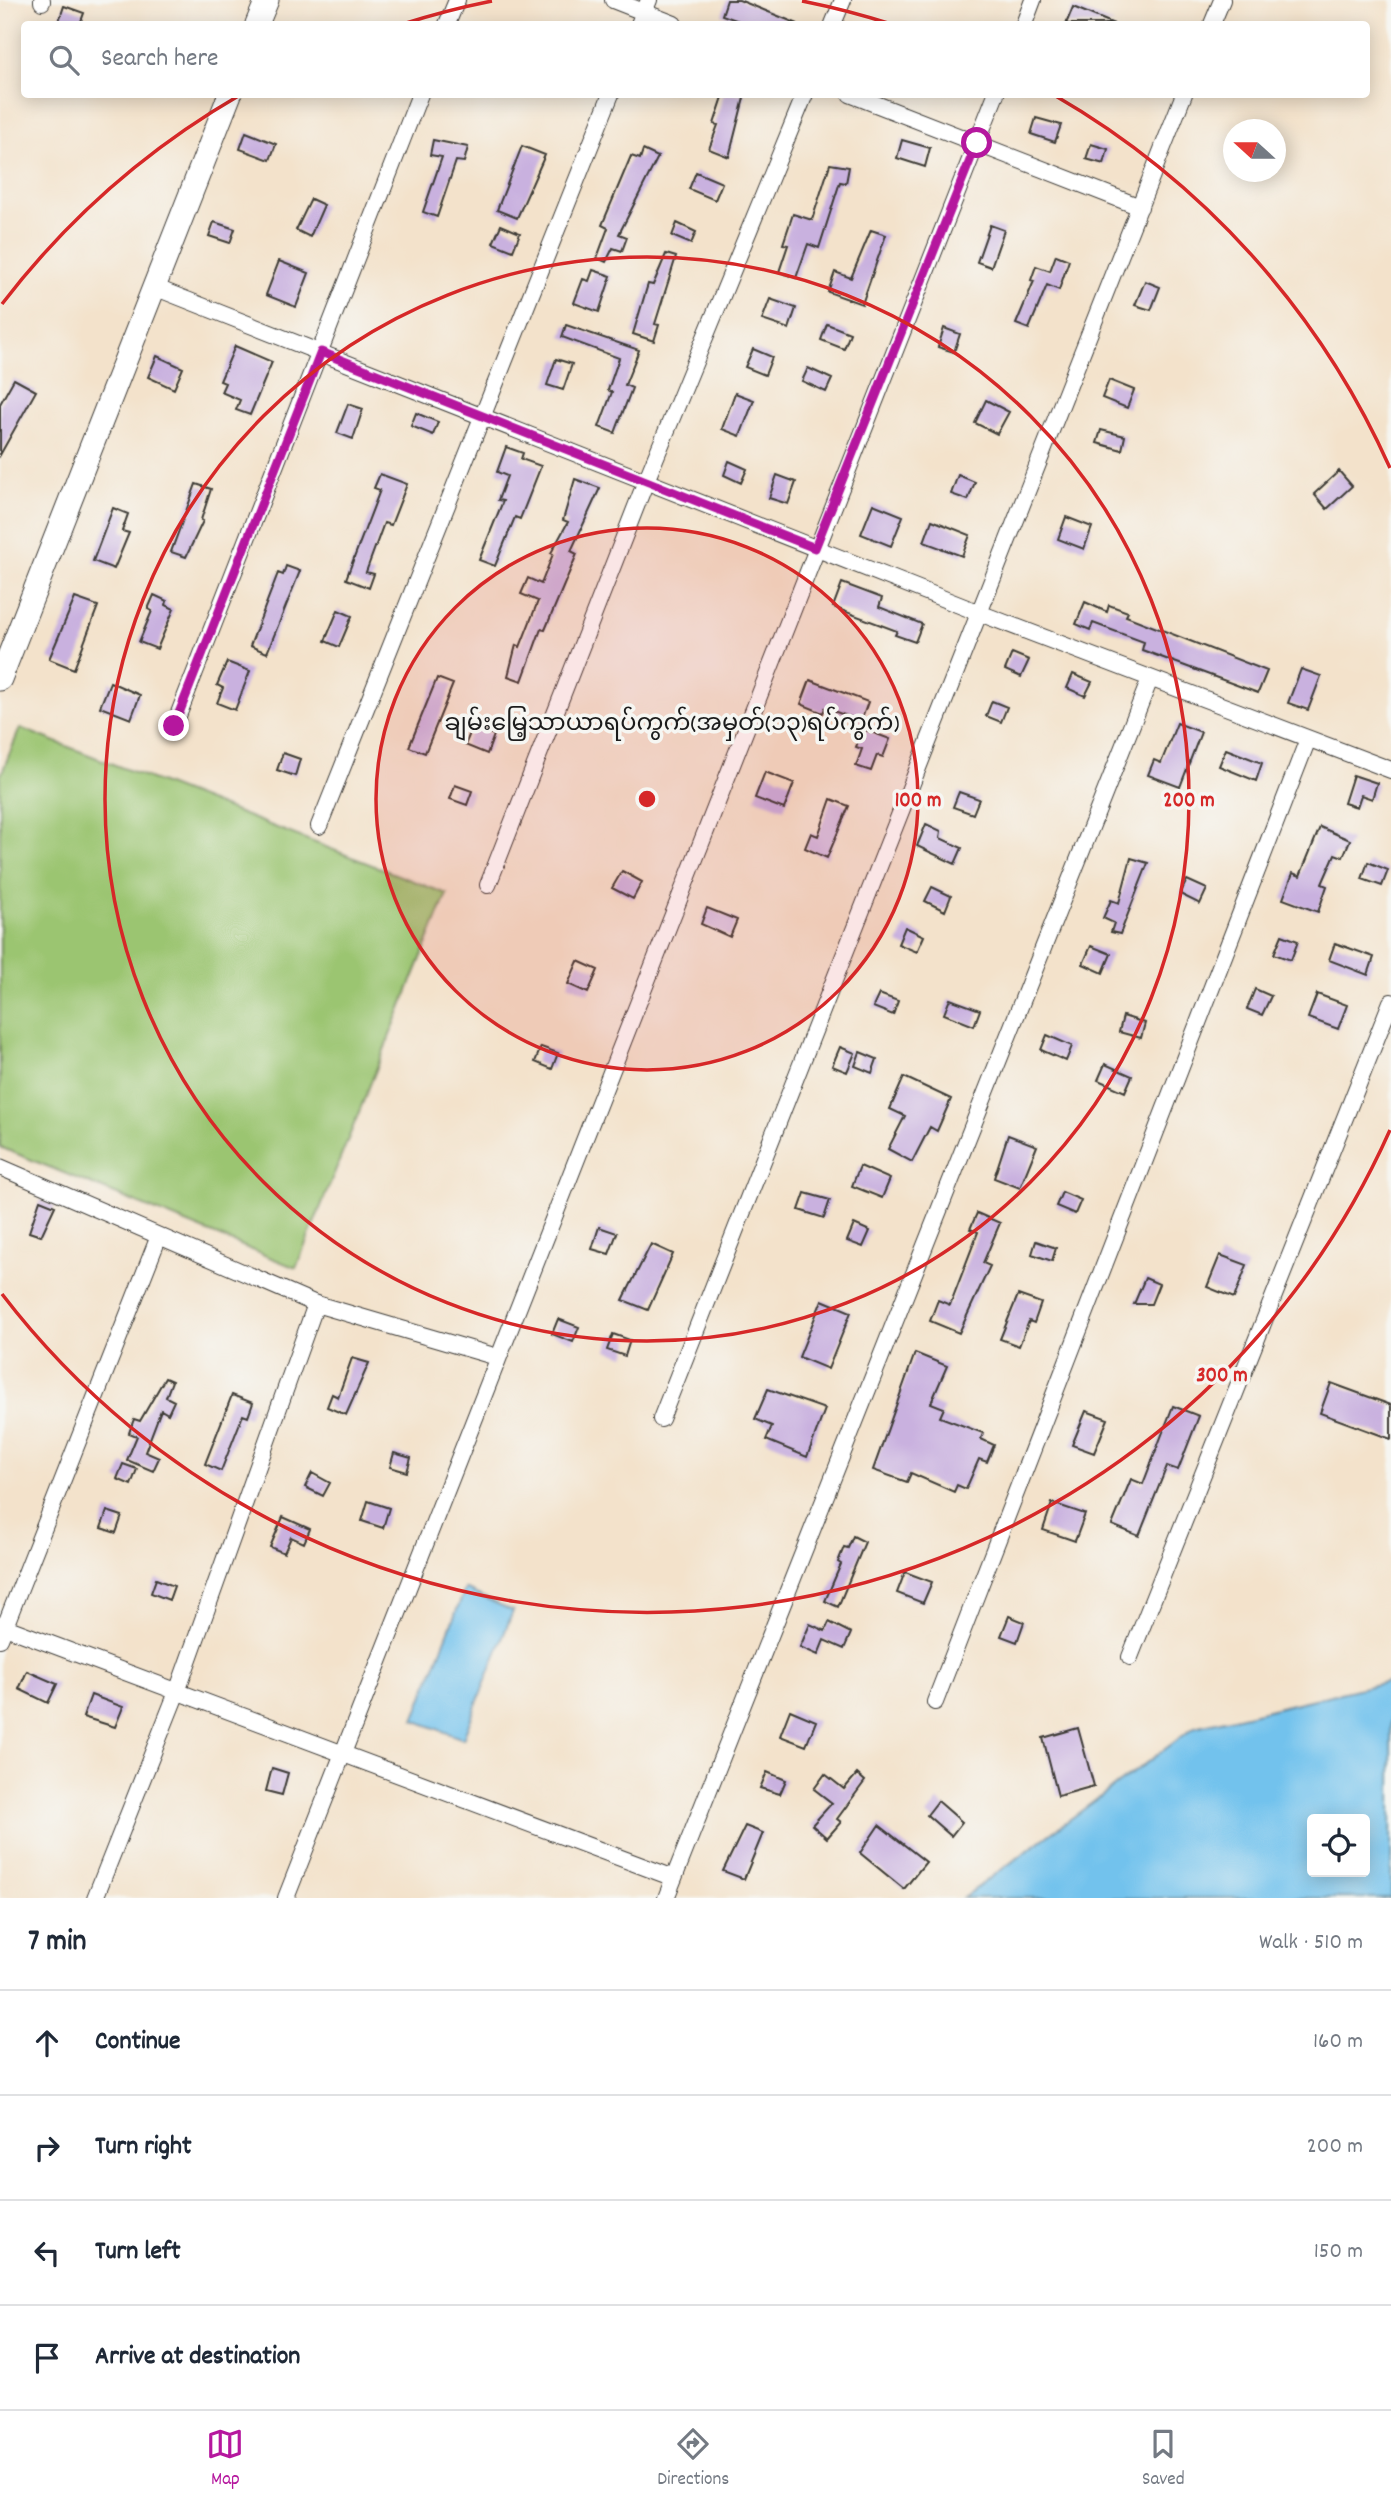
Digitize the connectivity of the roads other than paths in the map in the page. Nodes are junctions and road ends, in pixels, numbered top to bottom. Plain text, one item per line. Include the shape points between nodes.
1 (267, 0) edge
2 (457, 0) edge
3 (613, 0) edge
4 (843, 0) edge
5 (1033, 0) edge
6 (1222, 0) edge
7 (644, 12) edge
8 (258, 21) edge
9 (448, 21) edge
10 (666, 21) edge
11 (834, 21) edge
12 (1025, 21) edge
13 (1213, 21) edge
14 (228, 98) edge
15 (418, 98) edge
16 (609, 98) edge
17 (803, 98) edge
18 (860, 98) edge
19 (994, 98) edge
20 (1182, 98) edge
21 (977, 143) junction
22 (1140, 207) junction
23 (154, 286) junction
24 (321, 352) junction
25 (483, 416) junction
26 (646, 481) junction
27 (815, 548) junction
28 (982, 614) junction
29 (0, 679) edge
30 (1150, 679) junction
31 (174, 726) dead end
32 (1308, 739) junction
33 (1391, 770) edge
34 (319, 826) dead end
35 (488, 885) dead end
36 (1391, 1002) edge
37 (0, 1167) edge
38 (159, 1236) junction
39 (316, 1304) junction
40 (497, 1356) junction
41 (661, 1419) dead end
42 (1, 1630) edge
43 (1130, 1657) dead end
44 (177, 1692) junction
45 (935, 1702) dead end
46 (341, 1754) junction
47 (674, 1878) junction
48 (95, 1898) edge
49 (286, 1898) edge
50 (666, 1898) edge

1 - 8 main road
2 - 9 street
3 - 7 street
4 - 11 street
5 - 12 street
6 - 13 street
7 - 10 street
14 - 23 main road
15 - 24 street
16 - 25 street
17 - 26 street
18 - 21 street
19 - 21 street
20 - 22 street
21 - 22 street
21 - 27 street
22 - 28 street
23 - 24 street
23 - 29 main road
24 - 25 street
24 - 31 street
25 - 26 street
25 - 34 street
26 - 27 street
26 - 35 street
27 - 28 street
27 - 40 street
28 - 30 street
28 - 41 street
30 - 32 street
30 - 47 street
32 - 33 street
32 - 45 street
36 - 43 street
37 - 38 street
38 - 39 street
38 - 42 street
39 - 40 street
39 - 44 street
40 - 46 street
42 - 44 street
44 - 46 street
44 - 48 street
46 - 47 street
46 - 49 street
47 - 50 street

